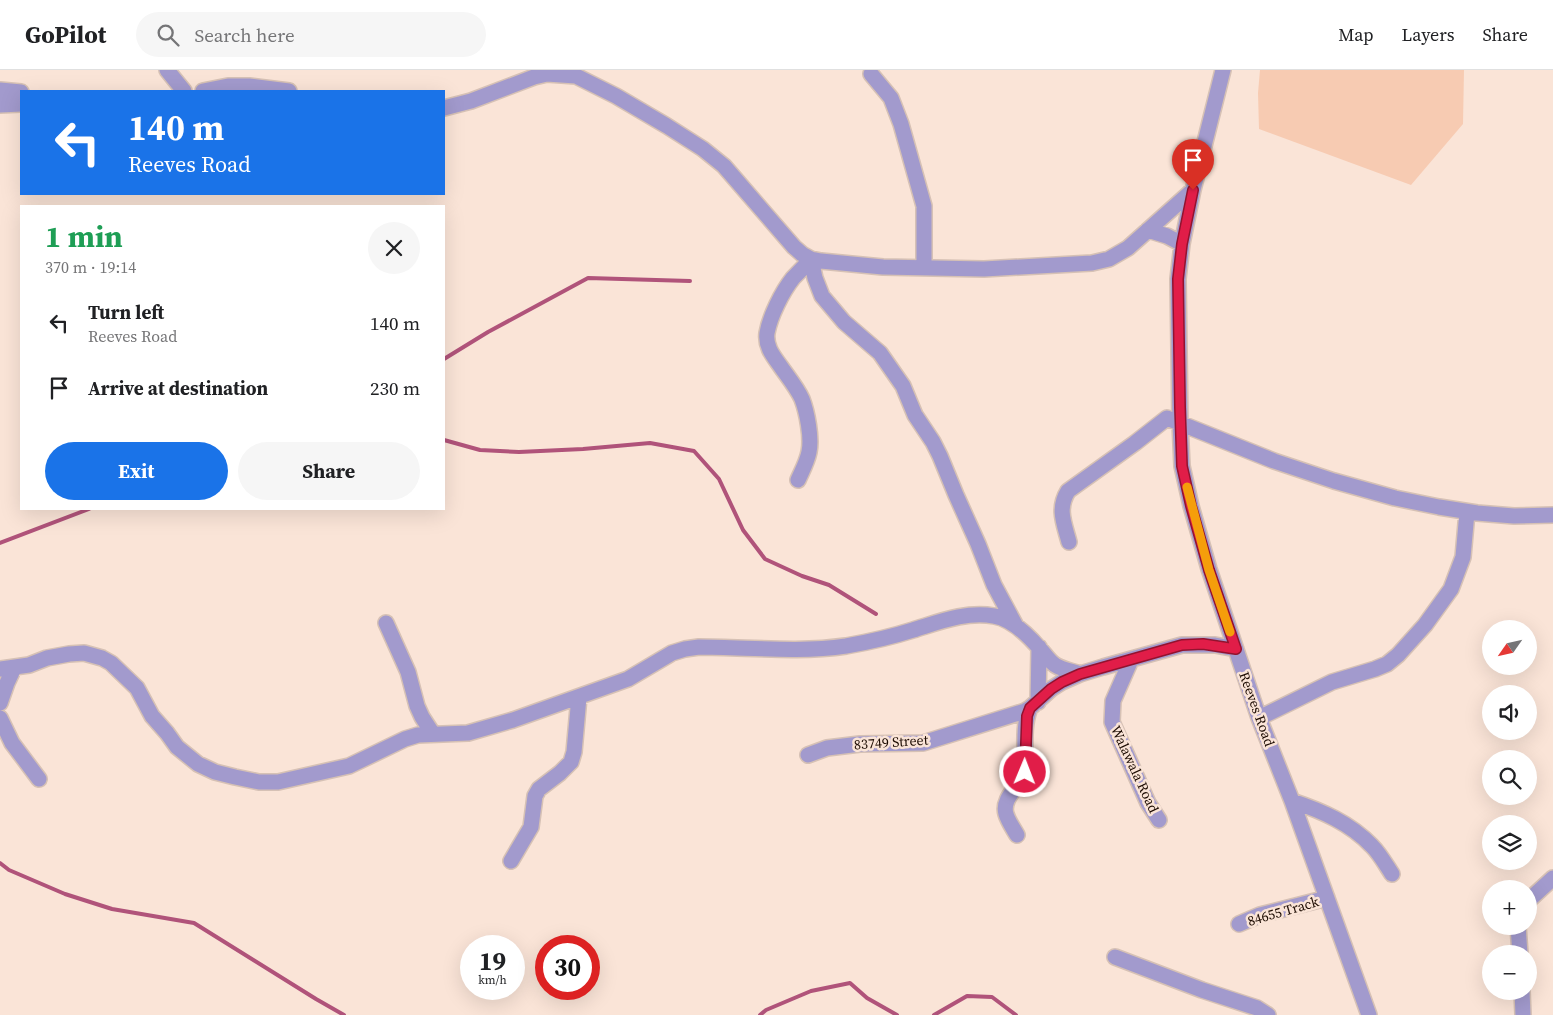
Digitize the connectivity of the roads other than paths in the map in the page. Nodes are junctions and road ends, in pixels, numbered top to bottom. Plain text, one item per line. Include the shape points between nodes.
1 (167, 70) edge
2 (1223, 70) edge
3 (871, 74) dead end
4 (0, 90) edge
5 (183, 90) edge
6 (208, 90) edge
7 (280, 90) edge
8 (20, 92) edge
9 (20, 104) edge
10 (0, 105) edge
11 (445, 108) edge
12 (1193, 190) junction
13 (1148, 230) junction
14 (1182, 244) junction
15 (811, 259) junction
16 (924, 267) junction
17 (1174, 421) junction
18 (798, 480) dead end
19 (1467, 512) junction
20 (1553, 514) edge
21 (1069, 542) dead end
22 (386, 623) dead end
23 (1016, 626) junction
24 (1038, 647) junction
25 (1236, 649) junction
26 (1131, 660) junction
27 (7, 669) edge
28 (1080, 674) junction
29 (578, 697) junction
30 (0, 703) edge
31 (1034, 705) junction
32 (0, 718) edge
33 (1260, 718) junction
34 (433, 734) junction
35 (808, 755) dead end
36 (39, 779) dead end
37 (1292, 801) junction
38 (1160, 820) dead end
39 (1017, 835) dead end
40 (512, 861) dead end
41 (1392, 874) dead end
42 (1553, 878) edge
43 (1537, 893) edge
44 (1327, 898) junction
45 (1239, 924) dead end
46 (1115, 957) dead end
47 (1523, 1000) edge
48 (1268, 1015) edge
49 (1369, 1015) edge
50 (1524, 1015) edge

1 - 5 street
2 - 12 street, Reeves Road
3 - 16 street via 891,98 924,206
4 - 8 street
6 - 7 street via 242,86
9 - 10 street
11 - 15 street via 534,77 547,74 576,76 616,96 703,149 724,166 794,247
12 - 13 street
12 - 14 street, Reeves Road
13 - 14 street
13 - 16 street via 1118,255 1092,263 984,269
14 - 17 street, Reeves Road
15 - 16 street via 883,267
15 - 18 street via 787,286 767,334 770,352 802,399 806,417 810,451
15 - 23 street via 822,296 844,322 880,353 903,386 915,415 940,456 994,585
17 - 19 street via 1334,481 1395,498
17 - 21 street via 1135,443 1068,491 1062,500 1061,512
17 - 25 street, Reeves Road via 1191,506
19 - 20 street via 1514,516
19 - 33 street via 1463,557 1451,589 1398,655 1387,664 1332,682
22 - 34 street via 408,672 417,706
23 - 24 street
23 - 29 street via 995,616 966,616 845,646 684,649 657,661 628,680
24 - 28 street via 1054,664
24 - 31 street
25 - 26 street, 83749 Street via 1203,644 1182,645
25 - 33 street, Reeves Road
26 - 28 street, 83749 Street
26 - 38 street, Walawala Road via 1113,701 1112,722 1148,803
27 - 30 street via 7,683
27 - 34 street via 69,654 84,653 102,658 137,688 152,716 187,756 215,772 259,782 278,782 349,766 405,739
28 - 31 street, 83749 Street via 1057,685
29 - 34 street via 483,729
29 - 40 street via 571,762 534,796 531,827
31 - 35 street, 83749 Street via 1020,713 923,743 860,744 827,748
31 - 39 street via 1025,726 1025,772 1006,802 1005,812
32 - 36 street via 12,743
33 - 37 street, Reeves Road
37 - 41 street via 1343,822 1360,834
37 - 44 street, Reeves Road
42 - 43 street
44 - 45 street, 84655 Track via 1260,915
44 - 49 street, Reeves Road
46 - 48 street via 1257,1008
47 - 50 street

